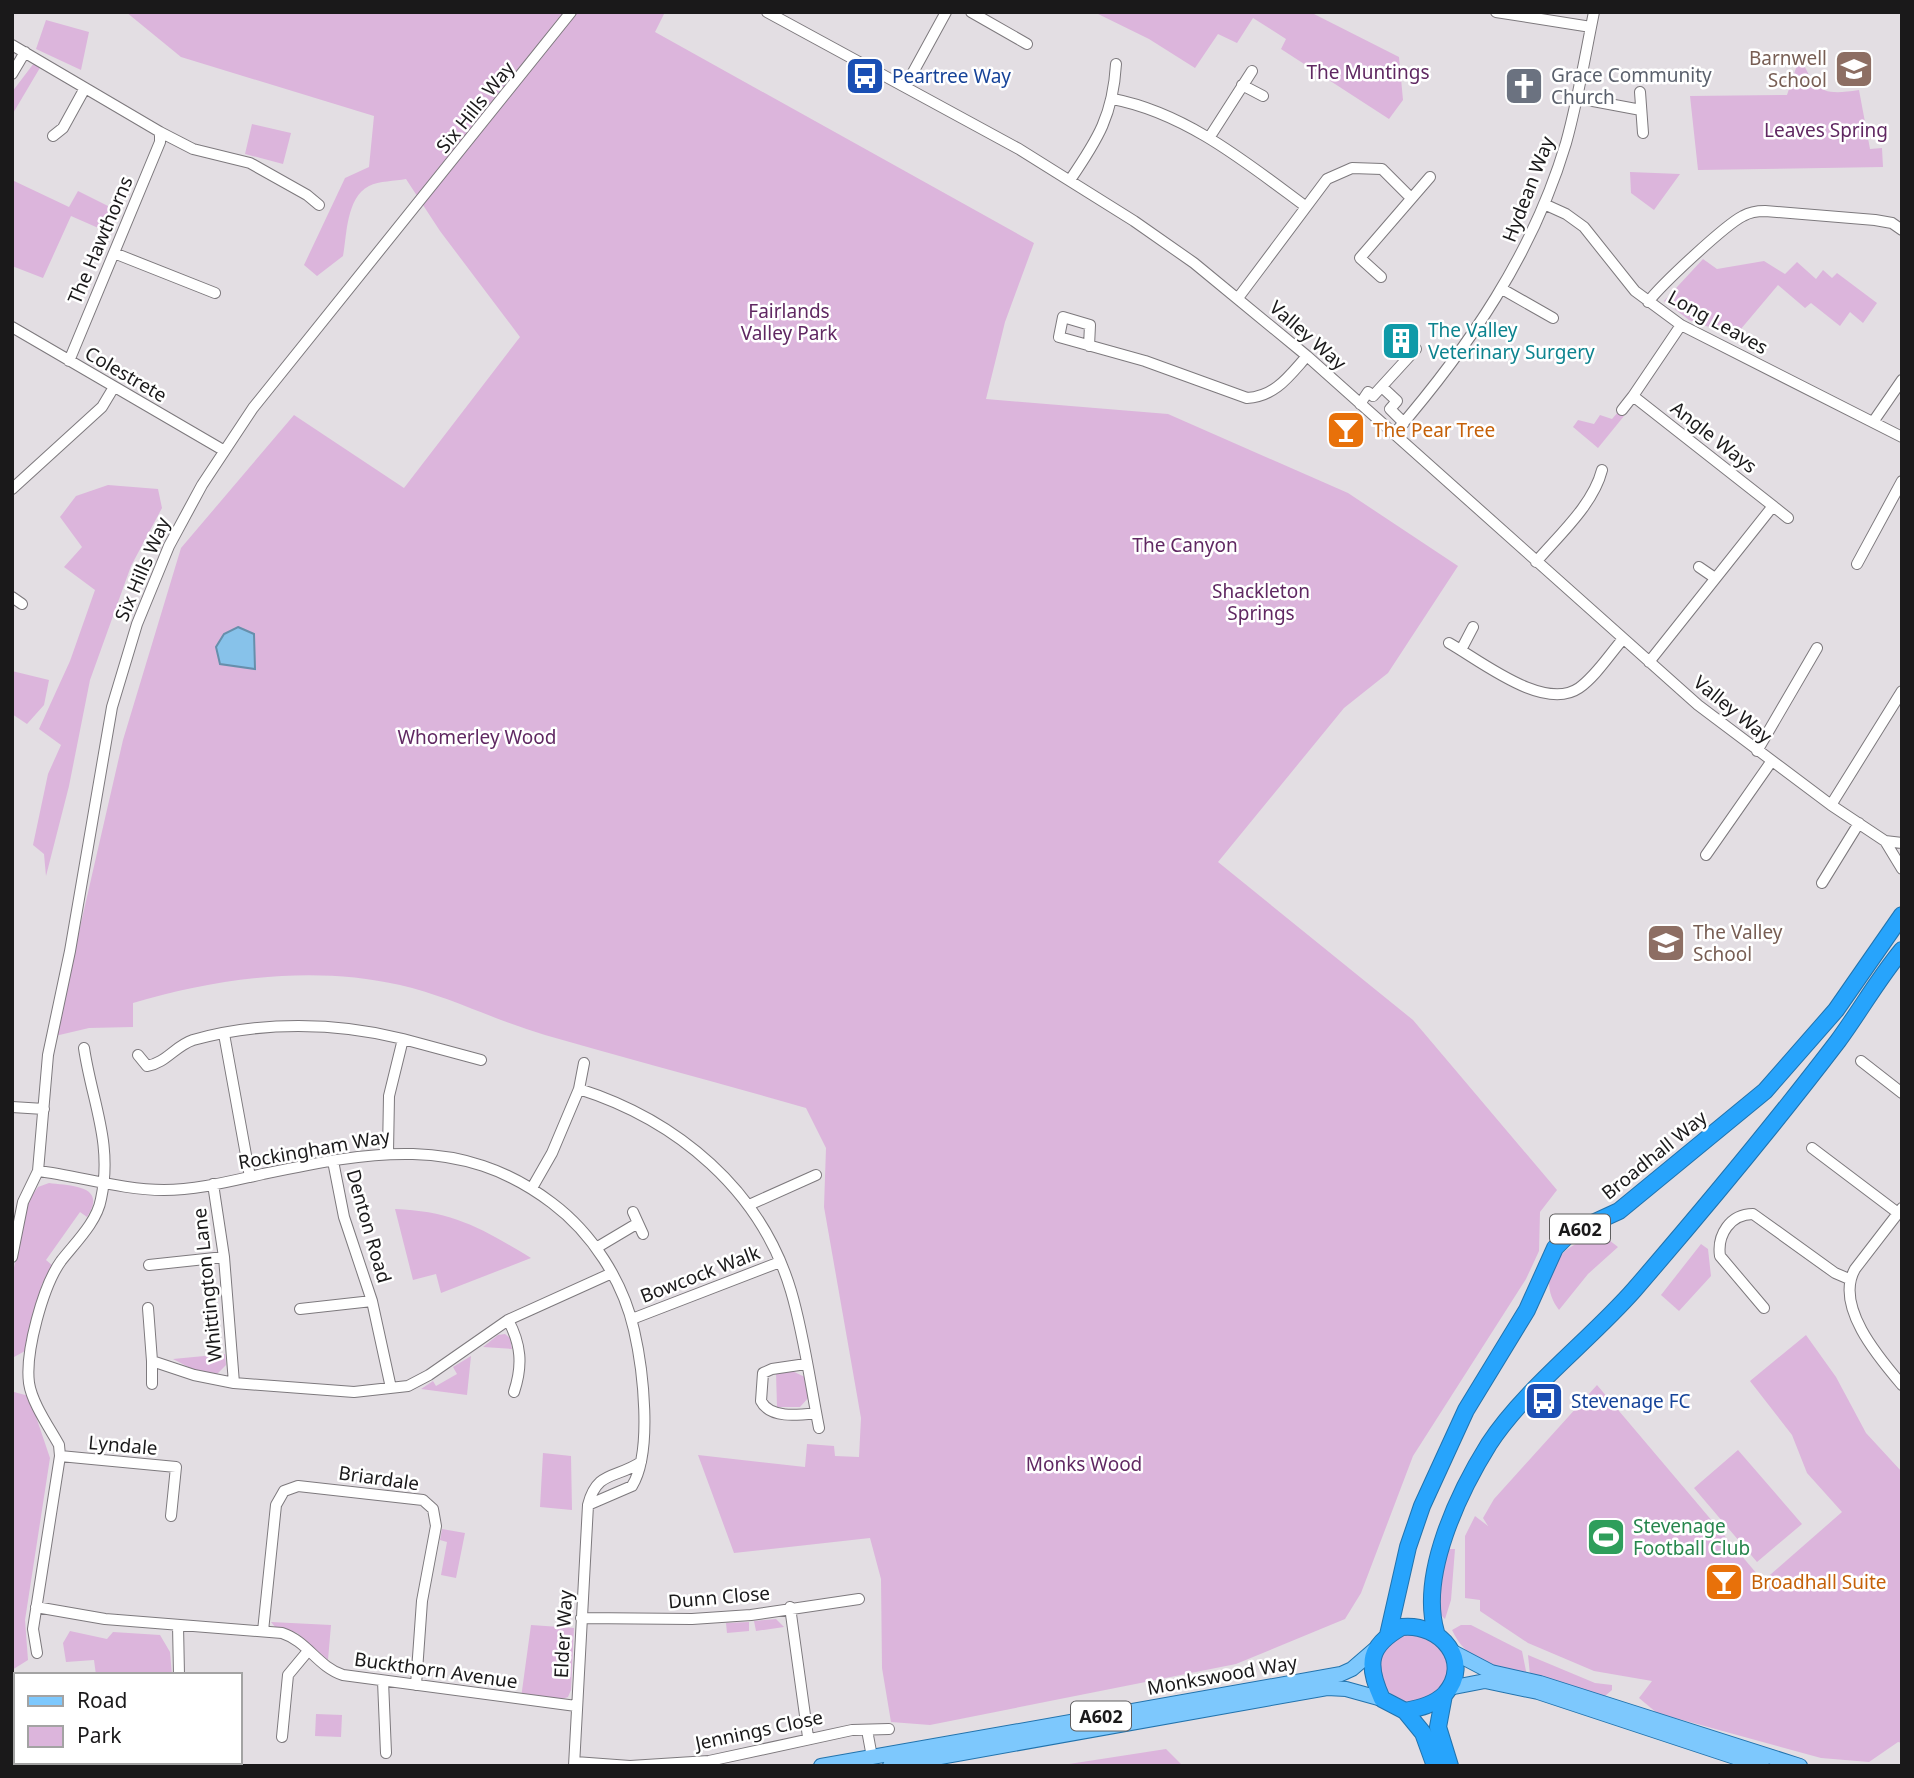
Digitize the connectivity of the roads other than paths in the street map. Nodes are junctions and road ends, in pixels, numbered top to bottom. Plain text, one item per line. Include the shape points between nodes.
1 (571, 12) edge
2 (766, 12) edge
3 (946, 12) edge
4 (971, 12) edge
5 (1496, 12) edge
6 (1594, 12) edge
7 (1591, 27) junction
8 (1027, 44) dead end
9 (12, 45) edge
10 (25, 52) junction
11 (1116, 64) dead end
12 (1252, 71) dead end
13 (12, 74) edge
14 (1242, 85) junction
15 (905, 87) junction
16 (85, 88) junction
17 (1640, 92) dead end
18 (1263, 96) dead end
19 (1577, 98) junction
20 (1113, 99) junction
21 (1641, 110) junction
22 (160, 132) junction
23 (1643, 133) dead end
24 (53, 136) dead end
25 (1209, 138) junction
26 (1430, 177) dead end
27 (1070, 180) junction
28 (1411, 198) junction
29 (1544, 204) junction
30 (319, 205) dead end
31 (1305, 206) junction
32 (1902, 230) edge
33 (114, 253) junction
34 (1381, 276) dead end
35 (1502, 289) junction
36 (215, 293) dead end
37 (1238, 298) junction
38 (1648, 302) junction
39 (1553, 318) dead end
40 (1681, 325) junction
41 (12, 327) edge
42 (1089, 346) dead end
43 (1416, 349) dead end
44 (1307, 356) junction
45 (69, 361) junction
46 (1902, 380) edge
47 (114, 387) junction
48 (1382, 387) junction
49 (1633, 396) junction
50 (1360, 404) junction
51 (1622, 410) dead end
52 (1873, 422) junction
53 (1404, 423) junction
54 (1394, 434) junction
55 (1902, 437) edge
56 (223, 450) junction
57 (1602, 470) dead end
58 (1902, 481) edge
59 (12, 489) edge
60 (1773, 506) junction
61 (1788, 518) dead end
62 (1536, 562) junction
63 (1857, 564) dead end
64 (1699, 567) dead end
65 (1715, 578) junction
66 (12, 597) edge
67 (22, 604) dead end
68 (1473, 627) dead end
69 (1623, 639) junction
70 (1448, 643) dead end
71 (1817, 648) dead end
72 (1461, 650) junction
73 (1649, 662) junction
74 (1902, 691) edge
75 (1757, 751) junction
76 (1771, 762) junction
77 (1831, 804) junction
78 (1859, 823) junction
79 (1885, 841) junction
80 (1902, 843) edge
81 (1706, 855) dead end
82 (1902, 870) edge
83 (1822, 883) dead end
84 (1902, 915) edge
85 (1902, 950) edge
86 (224, 1034) junction
87 (403, 1039) junction
88 (84, 1048) dead end
89 (138, 1055) dead end
90 (481, 1060) dead end
91 (1861, 1061) dead end
92 (584, 1063) dead end
93 (579, 1089) junction
94 (1902, 1093) edge
95 (12, 1107) edge
96 (44, 1109) junction
97 (1812, 1149) dead end
98 (388, 1152) junction
99 (333, 1161) junction
100 (38, 1171) junction
101 (816, 1175) dead end
102 (250, 1177) junction
103 (103, 1182) junction
104 (213, 1185) junction
105 (532, 1188) junction
106 (749, 1205) junction
107 (1900, 1210) edge
108 (643, 1234) dead end
109 (596, 1248) junction
110 (12, 1257) edge
111 (224, 1257) junction
112 (780, 1262) junction
113 (149, 1265) dead end
114 (612, 1273) junction
115 (1849, 1279) junction
116 (372, 1301) junction
117 (148, 1308) dead end
118 (300, 1308) dead end
119 (1763, 1308) dead end
120 (632, 1319) junction
121 (508, 1320) junction
122 (152, 1361) junction
123 (806, 1364) junction
124 (234, 1383) junction
125 (152, 1384) dead end
126 (1902, 1385) edge
127 (391, 1388) junction
128 (514, 1392) dead end
129 (816, 1413) junction
130 (819, 1428) dead end
131 (60, 1456) junction
132 (642, 1462) junction
133 (588, 1505) junction
134 (171, 1516) dead end
135 (859, 1599) dead end
136 (36, 1607) junction
137 (790, 1607) junction
138 (581, 1618) junction
139 (178, 1625) junction
140 (263, 1631) junction
141 (1436, 1632) junction
142 (1388, 1635) junction
143 (1374, 1650) junction
144 (308, 1651) junction
145 (1453, 1652) junction
146 (37, 1653) dead end
147 (179, 1673) edge
148 (383, 1681) junction
149 (416, 1685) junction
150 (1446, 1691) junction
151 (1382, 1699) junction
152 (576, 1706) junction
153 (1405, 1711) junction
154 (867, 1730) junction
155 (889, 1730) dead end
156 (282, 1737) dead end
157 (808, 1737) junction
158 (386, 1753) dead end
159 (872, 1757) junction
160 (575, 1764) edge
161 (821, 1766) edge
162 (890, 1766) edge
163 (1435, 1766) edge
164 (1450, 1766) edge
165 (1762, 1766) edge
166 (1800, 1766) edge

1 - 56 street, Six Hills Way via 286,365
2 - 15 street, Valley Way
3 - 15 street
4 - 8 street
5 - 7 street
6 - 7 street, Hydean Way
7 - 19 street, Hydean Way
9 - 10 street
10 - 13 street
10 - 16 street
11 - 20 street
12 - 14 street
14 - 18 street
14 - 25 street
15 - 27 street, Valley Way
16 - 22 street
16 - 24 street via 63,128
17 - 21 street
19 - 21 street
19 - 29 street, Hydean Way
20 - 25 street via 1157,111
20 - 27 street via 1101,134
21 - 23 street
22 - 30 street via 193,149 250,163
22 - 33 street, The Hawthorns via 160,142
25 - 31 street
26 - 28 street
27 - 37 street, Valley Way
28 - 31 street via 1382,169 1352,168 1327,178
28 - 34 street via 1360,258
29 - 35 street, Hydean Way
29 - 38 street, Long Leaves via 1584,227
31 - 37 street
32 - 38 street via 1875,220 1750,213 1734,221
33 - 36 street
33 - 45 street, The Hawthorns
35 - 39 street
35 - 53 street, Hydean Way via 1440,381
37 - 44 street, Valley Way
38 - 40 street, Long Leaves
40 - 49 street
40 - 52 street, Long Leaves
41 - 45 street, Colestrete
42 - 44 street via 1247,398 1277,388
43 - 48 street
44 - 50 street, Valley Way
45 - 47 street, Colestrete
46 - 52 street
47 - 56 street, Colestrete
47 - 59 street via 103,407
48 - 50 street via 1373,396 1368,392
48 - 53 street via 1397,401 1390,410
49 - 51 street
49 - 60 street, Angle Ways
50 - 54 street, Valley Way
52 - 55 street, Long Leaves
53 - 54 street, Hydean Way
54 - 62 street, Valley Way
56 - 96 street, Six Hills Way via 187,511 149,591 112,707 48,1055
57 - 62 street via 1588,498
58 - 63 street
60 - 61 street, Angle Ways
60 - 65 street
62 - 69 street, Valley Way
64 - 65 street
65 - 73 street
66 - 67 street
68 - 72 street
69 - 72 street via 1579,688 1555,696 1528,688
69 - 73 street, Valley Way
70 - 72 street
71 - 75 street
73 - 75 street, Valley Way
74 - 77 street
75 - 76 street, Valley Way
76 - 77 street, Valley Way
76 - 81 street, Valley Way
77 - 78 street, Valley Way
78 - 79 street, Valley Way
78 - 83 street
79 - 80 street, Valley Way
79 - 82 street, Valley Way
84 - 142 highway, Broadhall Way / A602 via 1836,1010 1765,1091 1619,1211 1569,1234 1555,1248 1527,1310 1466,1410 1422,1506
85 - 141 highway via 1812,1075 1645,1276 1513,1413 1490,1443 1460,1498 1438,1560 1431,1604
86 - 87 street via 328,1026
86 - 89 street via 184,1043 157,1064 147,1066
86 - 102 street
87 - 90 street
87 - 98 street via 389,1096
88 - 103 street via 105,1136
91 - 94 street
92 - 93 street
93 - 105 street
93 - 106 street via 633,1108 667,1128 696,1149
95 - 96 street
96 - 100 street, Six Hills Way
97 - 107 street
98 - 99 street, Rockingham Way
98 - 105 street, Rockingham Way via 475,1161
99 - 102 street, Rockingham Way
99 - 116 street, Denton Road via 344,1217
100 - 103 street, Rockingham Way
100 - 110 street, Six Hills Way via 23,1202
101 - 106 street
102 - 104 street, Rockingham Way
103 - 104 street, Rockingham Way via 165,1190
103 - 131 street via 95,1215 46,1285 31,1356 32,1394 59,1445
104 - 111 street, Whittington Lane
105 - 109 street, Rockingham Way via 563,1211
106 - 112 street
107 - 115 street
108 - 109 street via 635,1218
109 - 114 street, Rockingham Way
111 - 113 street
111 - 124 street, Whittington Lane
112 - 120 street, Bowcock Walk
112 - 123 street
114 - 120 street, Rockingham Way
114 - 121 street
115 - 119 street via 1752,1214 1741,1215 1721,1236 1719,1250 1723,1263
115 - 126 street via 1848,1293 1858,1321
116 - 118 street, Denton Road
116 - 127 street, Denton Road
117 - 122 street
120 - 132 street, Rockingham Way via 641,1374
121 - 127 street via 429,1375 408,1386
121 - 128 street via 519,1340 519,1378
122 - 124 street via 194,1376
122 - 125 street
123 - 129 street
123 - 129 street via 763,1373 761,1401 774,1412
124 - 127 street via 344,1392
129 - 130 street
131 - 134 street, Lyndale via 176,1467
131 - 136 street
132 - 133 street via 632,1486
132 - 133 street, Elder Way via 602,1478 592,1488
133 - 138 street, Elder Way
135 - 137 street, Dunn Close
136 - 139 street, Buckthorn Avenue
136 - 146 street
137 - 138 street, Dunn Close via 692,1619
137 - 157 street
138 - 152 street, Elder Way
139 - 140 street, Buckthorn Avenue
139 - 147 street
140 - 144 street, Buckthorn Avenue via 290,1636
140 - 149 street, Briardale via 276,1504 284,1491 298,1486 423,1500 433,1509 436,1525 422,1601
141 - 142 highway via 1414,1626
141 - 145 highway
142 - 143 highway
143 - 151 highway via 1373,1678
143 - 159 main road, Monkswood Way / A602 via 1341,1674
144 - 148 street, Buckthorn Avenue via 335,1672
144 - 156 street via 288,1675
145 - 150 highway via 1454,1670
145 - 166 main road via 1491,1672 1540,1683
148 - 149 street, Buckthorn Avenue
148 - 158 street
149 - 152 street, Buckthorn Avenue
150 - 153 highway via 1433,1703
150 - 164 highway via 1438,1727
150 - 165 main road via 1485,1681 1538,1692
151 - 153 highway
151 - 162 main road, Monkswood Way / A602 via 1327,1688
152 - 160 street, Elder Way
153 - 163 highway via 1423,1733
154 - 155 street, Jennings Close
154 - 157 street, Jennings Close
154 - 159 street
157 - 160 street, Jennings Close via 709,1761
159 - 161 main road, Monkswood Way / A602

